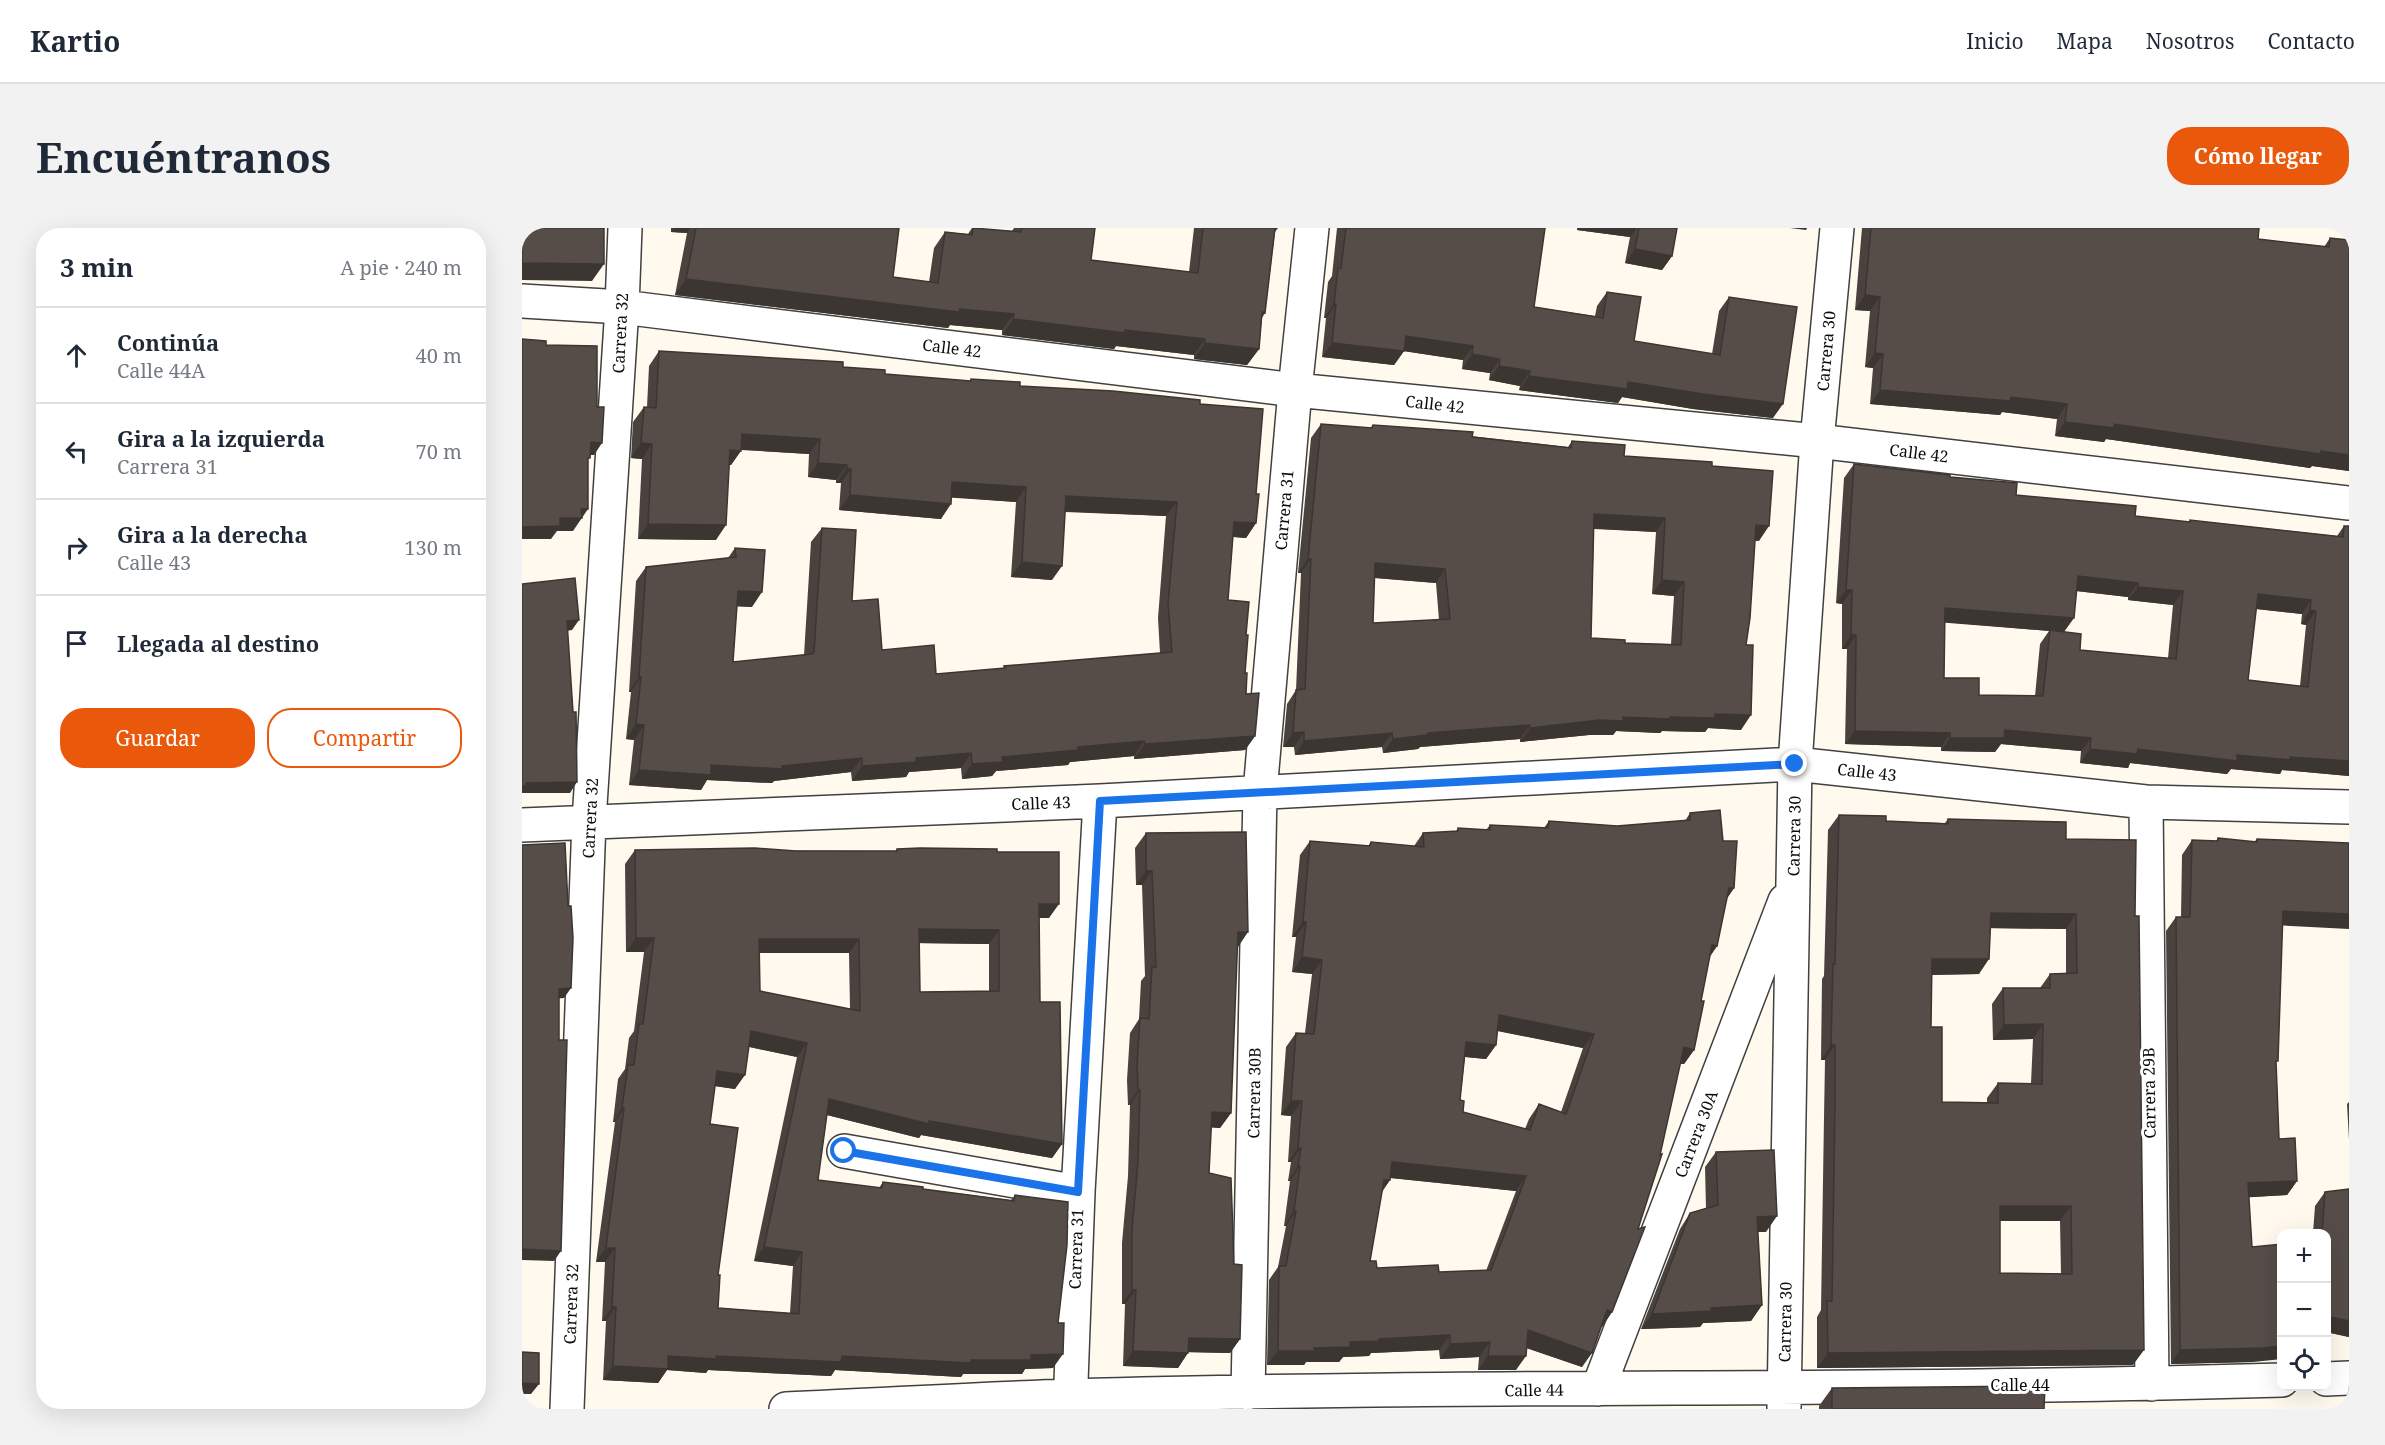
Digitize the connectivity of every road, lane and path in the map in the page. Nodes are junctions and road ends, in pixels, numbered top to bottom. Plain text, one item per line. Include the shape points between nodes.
1 (626, 228) edge
2 (1312, 228) edge
3 (1837, 228) edge
4 (522, 301) edge
5 (622, 307) junction
6 (1295, 390) junction
7 (1817, 441) junction
8 (2349, 503) edge
9 (1795, 764) junction
10 (1260, 792) junction
11 (1100, 801) junction
12 (2146, 802) junction
13 (2349, 807) edge
14 (589, 821) junction
15 (522, 825) edge
16 (1793, 879) junction
17 (844, 1151) dead end
18 (1078, 1192) junction
19 (2349, 1378) edge
20 (2331, 1379) edge
21 (2277, 1380) edge
22 (2152, 1384) junction
23 (1598, 1389) junction
24 (1248, 1393) junction
25 (1784, 1397) edge
26 (1070, 1402) edge
27 (567, 1409) edge
28 (786, 1409) edge

1 - 5 street, Carrera 32
2 - 6 street, Carrera 31
3 - 7 street, Carrera 30
4 - 5 street, Calle 42
5 - 6 street, Calle 42
5 - 14 street, Carrera 32
6 - 7 street, Calle 42
6 - 10 street, Carrera 31
7 - 8 street, Calle 42
7 - 9 street, Carrera 30
9 - 10 street, Calle 43
9 - 12 street, Calle 43
9 - 16 street, Carrera 30
10 - 11 street, Calle 43
10 - 24 street, Carrera 30B
11 - 14 street, Calle 43
11 - 18 street, Carrera 31
12 - 13 street, Calle 43
12 - 22 street, Carrera 29B
14 - 15 street, Calle 43
14 - 27 street, Carrera 32
16 - 23 street, Carrera 30A
16 - 25 street, Carrera 30
17 - 18 street
18 - 26 street, Carrera 31
19 - 20 street
21 - 22 street, Calle 44
22 - 25 street, Calle 44
23 - 24 street, Calle 44
23 - 25 street, Calle 44
24 - 26 street, Calle 44
26 - 28 street, Calle 44

